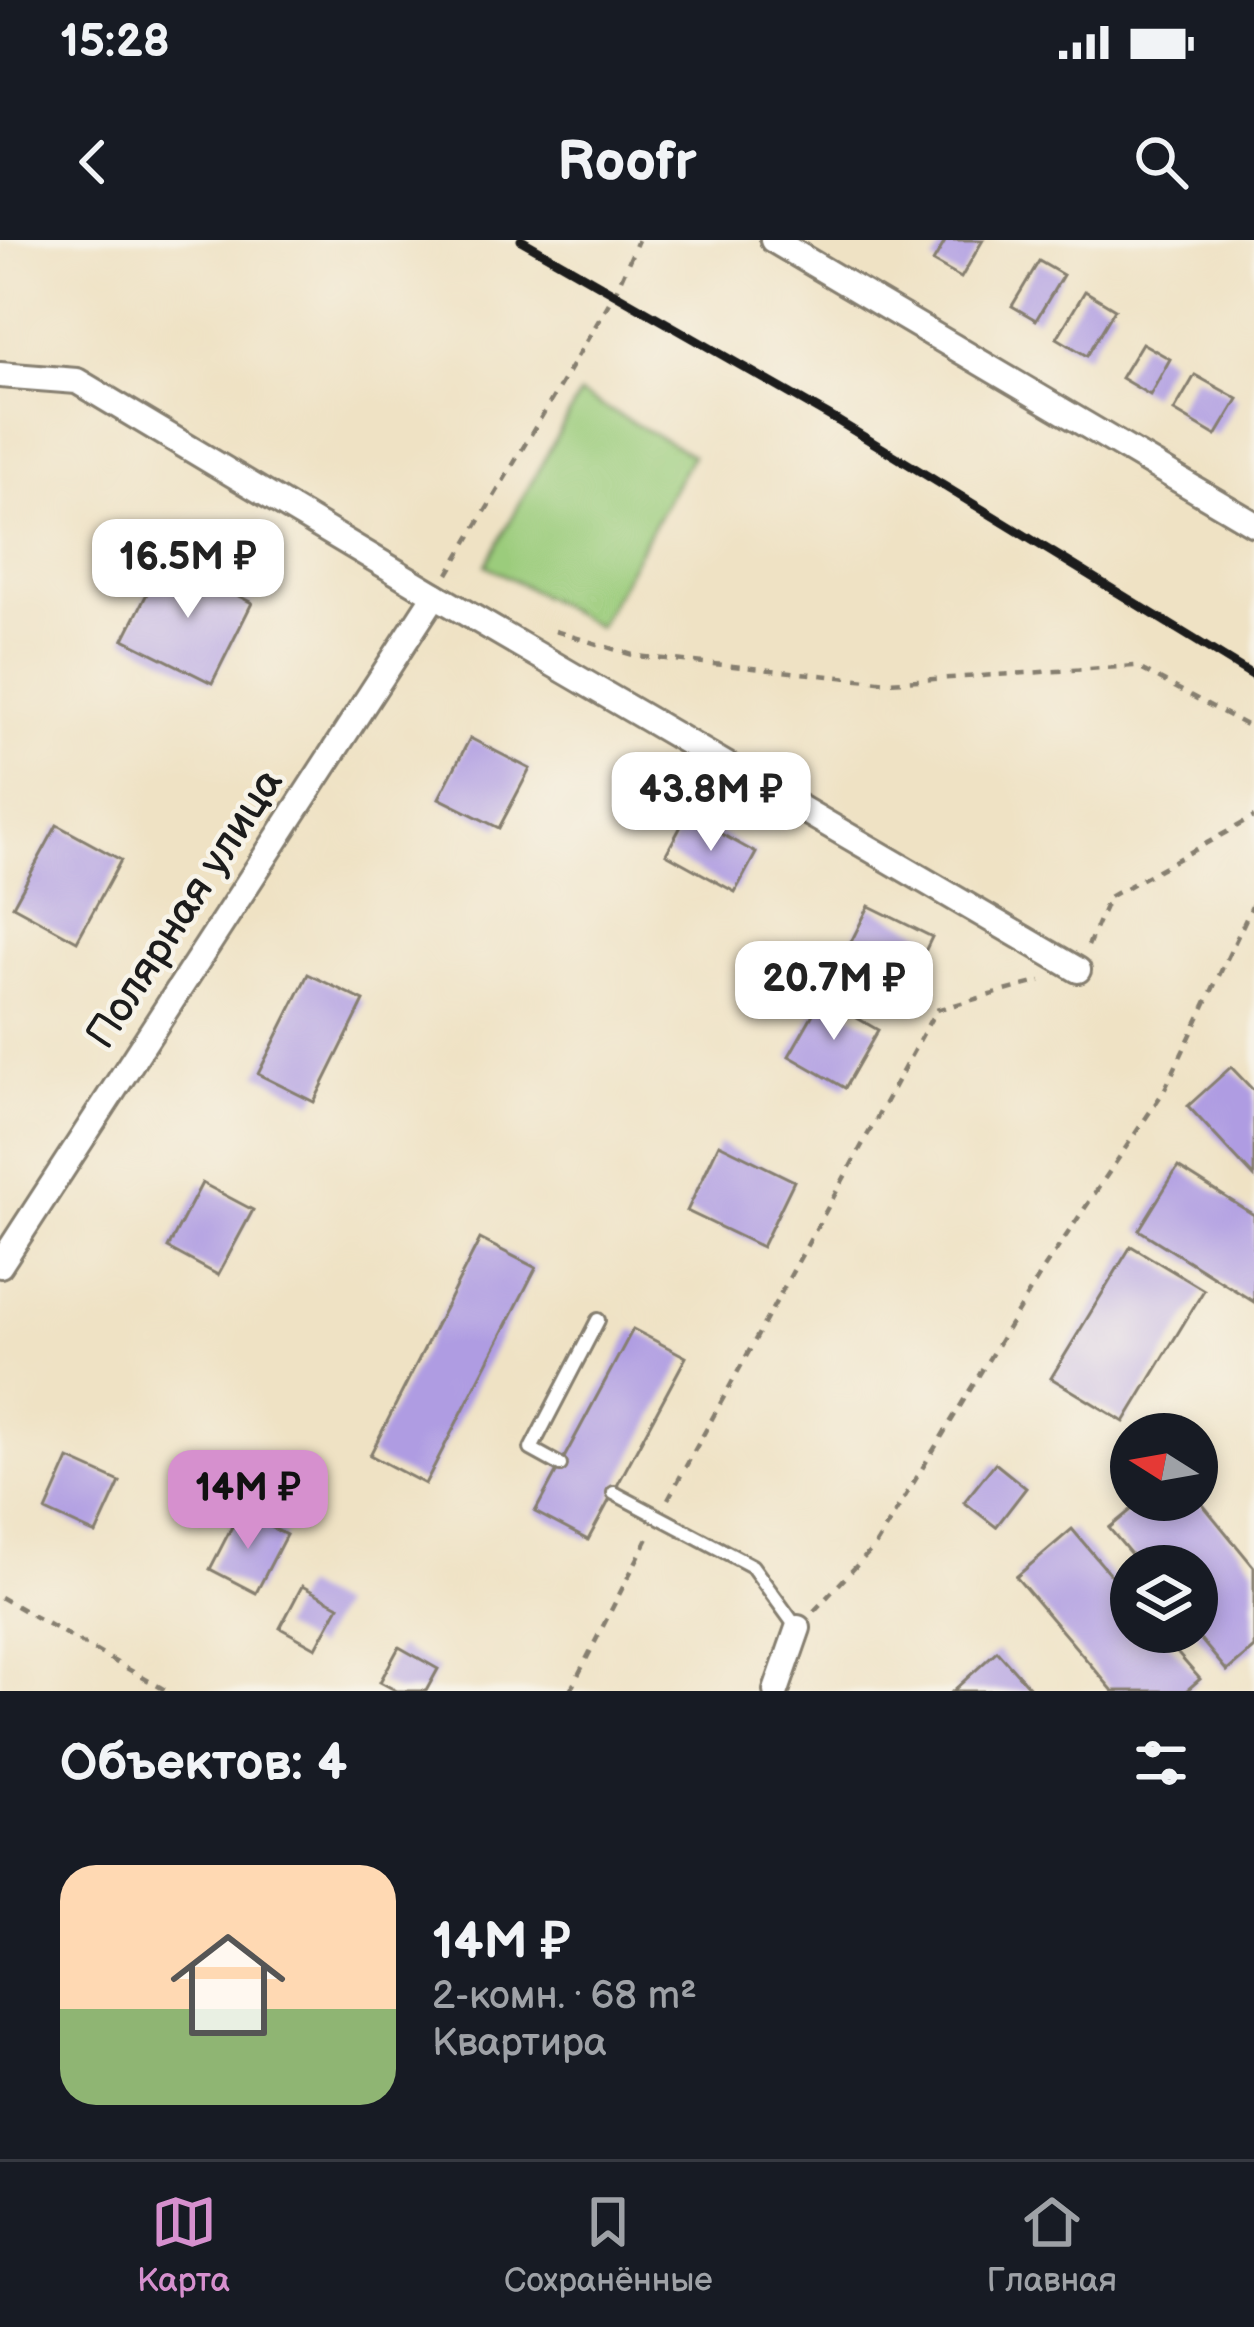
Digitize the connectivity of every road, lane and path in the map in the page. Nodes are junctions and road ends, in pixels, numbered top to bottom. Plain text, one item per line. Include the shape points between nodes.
1 (638, 240) edge
2 (773, 240) edge
3 (0, 375) edge
4 (1254, 524) edge
5 (435, 595) junction
6 (547, 629) dead end
7 (1254, 729) edge
8 (1254, 817) edge
9 (1254, 902) edge
10 (1078, 970) junction
11 (0, 1264) edge
12 (598, 1320) dead end
13 (560, 1465) dead end
14 (614, 1493) dead end
15 (658, 1518) junction
16 (0, 1597) edge
17 (798, 1628) junction
18 (167, 1691) edge
19 (569, 1691) edge
20 (776, 1691) edge

1 - 5 path via 615,293
2 - 4 street
3 - 5 street via 77,381
5 - 10 street
5 - 11 street, Полярная улица
6 - 7 path via 636,656 888,682 1136,666
8 - 10 path via 1109,898
9 - 17 path via 1164,1091 1043,1270 875,1546
10 - 15 path via 936,1010
12 - 13 lane via 531,1449
14 - 15 lane
15 - 17 lane via 752,1565
15 - 19 path
16 - 18 path
17 - 20 street

